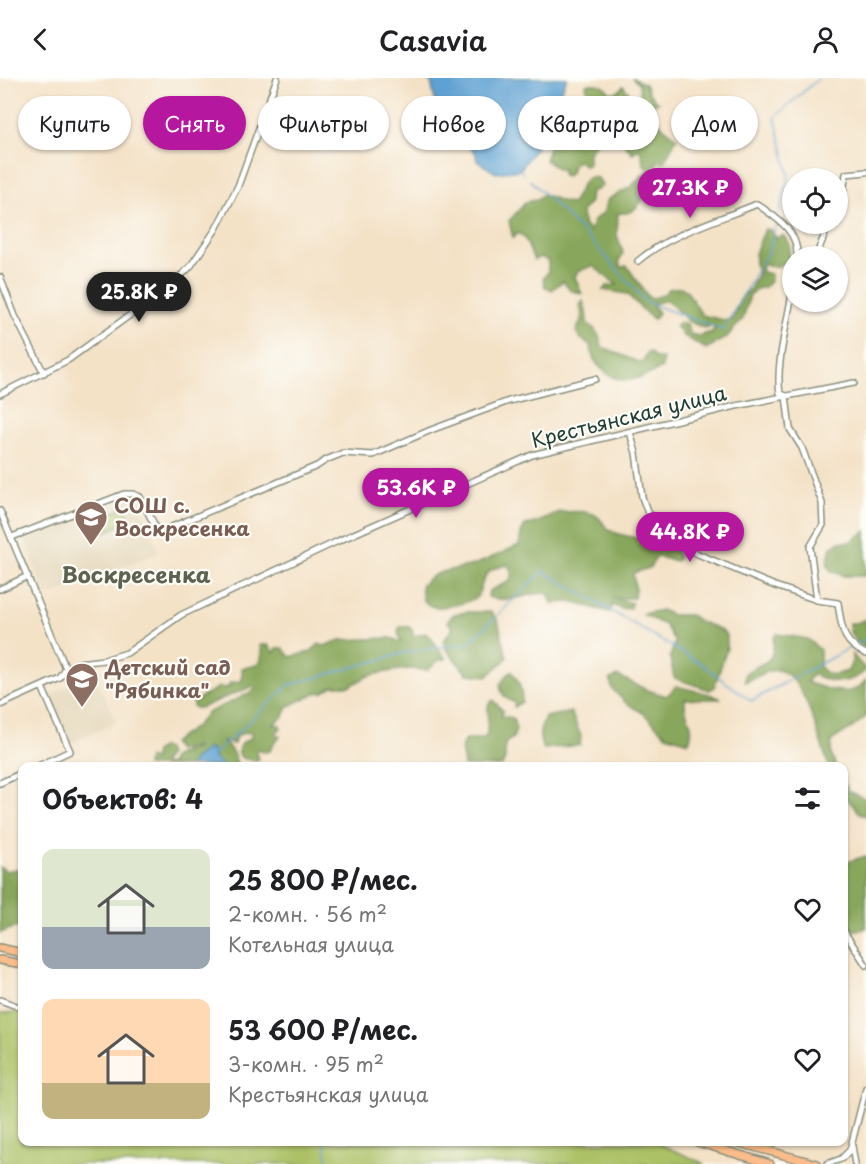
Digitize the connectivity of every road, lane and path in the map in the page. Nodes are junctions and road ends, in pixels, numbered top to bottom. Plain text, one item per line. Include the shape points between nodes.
1 (277, 78) edge
2 (866, 172) edge
3 (848, 174) edge
4 (796, 246) edge
5 (638, 261) dead end
6 (0, 277) edge
7 (789, 312) edge
8 (44, 373) junction
9 (595, 379) dead end
10 (854, 383) dead end
11 (0, 394) edge
12 (786, 396) junction
13 (630, 432) junction
14 (0, 511) edge
15 (12, 537) junction
16 (28, 576) junction
17 (0, 589) edge
18 (817, 600) junction
19 (866, 654) edge
20 (66, 669) junction
21 (42, 687) junction
22 (0, 705) edge
23 (47, 762) edge
24 (18, 775) edge
25 (0, 783) edge
26 (848, 937) edge
27 (850, 940) joint
28 (0, 948) edge
29 (18, 951) edge
30 (0, 960) edge
31 (18, 963) edge
32 (866, 965) edge
33 (0, 1000) edge
34 (18, 1007) edge
35 (866, 1088) edge
36 (852, 1142) junction
37 (710, 1146) edge
38 (751, 1146) edge
39 (770, 1164) edge
40 (817, 1164) edge
41 (826, 1164) edge
42 (855, 1164) edge

1 - 8 street via 238,186 190,267 170,286
2 - 3 street
4 - 5 street via 787,226 757,204 683,235
6 - 8 street
7 - 12 street via 778,387
8 - 11 street
9 - 15 street via 517,399 373,455 336,456 162,531 157,530 140,497 124,494
10 - 12 street, Крестьянская улица
12 - 13 street, Крестьянская улица
12 - 18 street via 790,429 802,448 822,503 823,525 810,547
13 - 18 street via 647,511 676,542 775,586
13 - 20 street, Крестьянская улица via 532,455 181,615 127,653
14 - 15 street
15 - 16 street
16 - 17 street
16 - 20 street
18 - 19 street via 838,603 844,635 849,644
20 - 21 street, Крестьянская улица via 60,678
21 - 22 street, Крестьянская улица
21 - 23 street via 70,751
24 - 25 street
26 - 27 street
27 - 32 street
28 - 29 main road
30 - 31 main road
33 - 34 street
35 - 36 street
36 - 41 street via 846,1155
36 - 42 street
37 - 39 main road
38 - 40 main road

